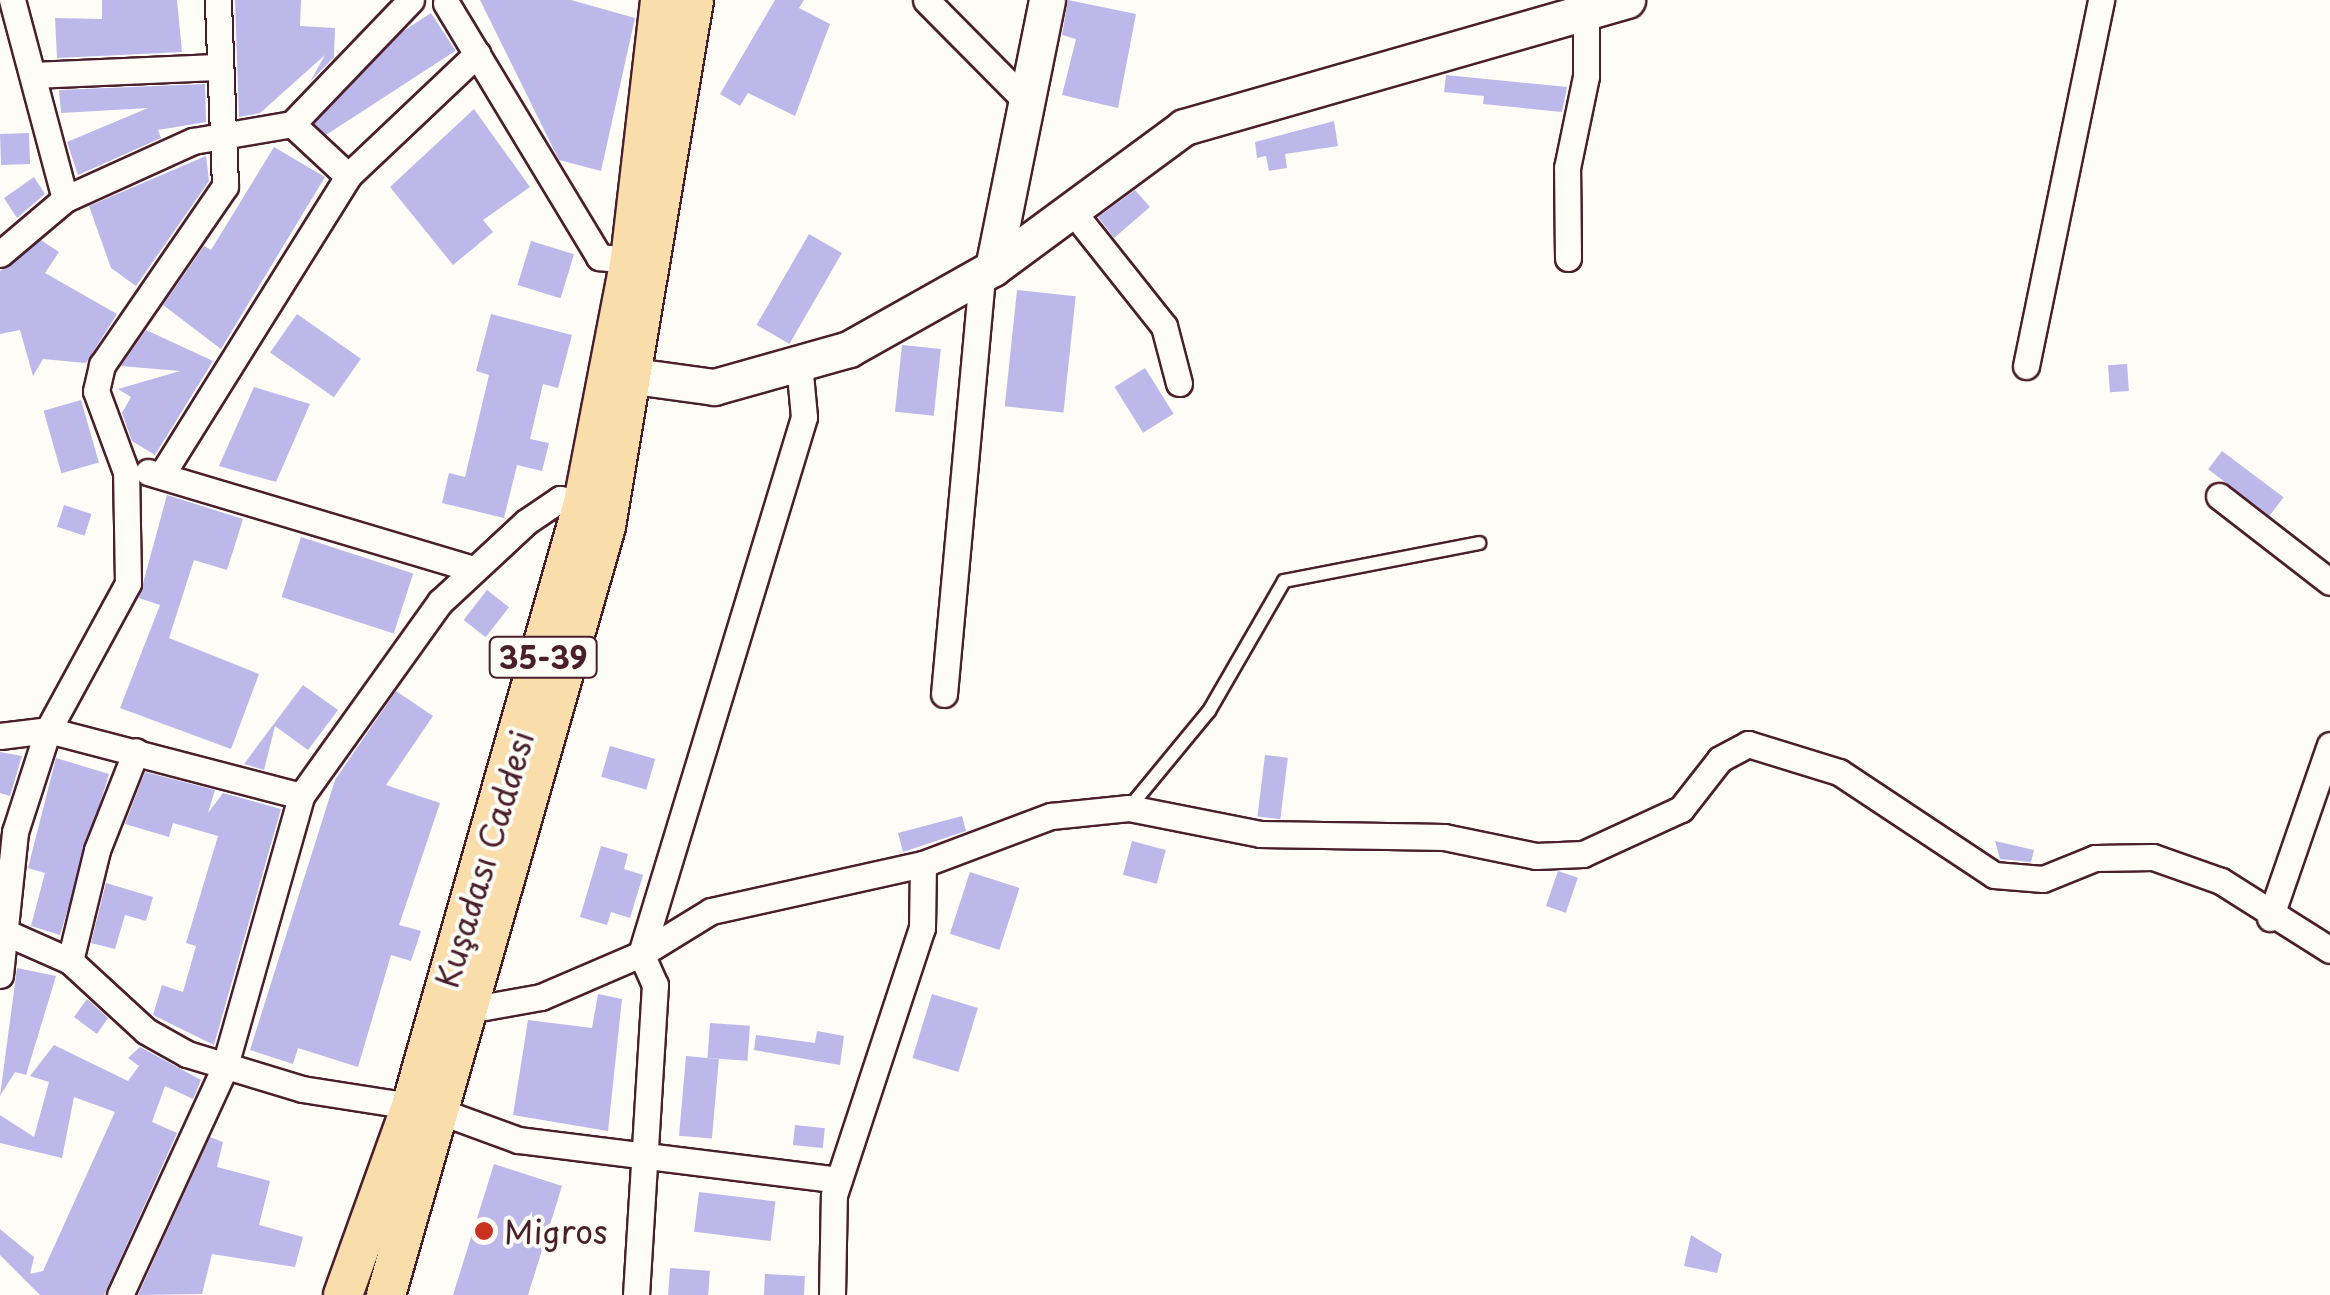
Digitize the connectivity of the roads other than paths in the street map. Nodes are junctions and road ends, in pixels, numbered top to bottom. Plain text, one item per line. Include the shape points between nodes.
1 (12, 0) edge
2 (218, 0) edge
3 (411, 0) edge
4 (660, 0) edge
5 (694, 0) edge
6 (926, 0) edge
7 (1047, 0) edge
8 (1627, 0) edge
9 (2100, 0) edge
10 (444, 1) edge
11 (1586, 10) junction
12 (476, 54) junction
13 (215, 68) junction
14 (34, 75) junction
15 (1027, 102) junction
16 (292, 124) junction
17 (217, 134) junction
18 (348, 176) junction
19 (65, 199) junction
20 (1070, 208) junction
21 (0, 254) edge
22 (1568, 258) dead end
23 (630, 260) junction
24 (988, 271) junction
25 (799, 363) junction
26 (2026, 366) dead end
27 (634, 376) junction
28 (1179, 384) dead end
29 (126, 472) junction
30 (164, 472) junction
31 (2219, 496) dead end
32 (582, 503) junction
33 (1479, 543) dead end
34 (473, 569) junction
35 (2330, 582) edge
36 (944, 694) dead end
37 (48, 730) junction
38 (0, 736) edge
39 (2330, 745) edge
40 (136, 751) junction
41 (300, 796) junction
42 (1129, 808) junction
43 (923, 864) junction
44 (2270, 918) junction
45 (3, 931) edge
46 (2330, 950) edge
47 (641, 954) junction
48 (70, 960) junction
49 (0, 975) edge
50 (474, 1009) junction
51 (224, 1069) junction
52 (427, 1109) junction
53 (644, 1158) junction
54 (838, 1180) junction
55 (120, 1295) edge
56 (343, 1295) edge
57 (386, 1295) edge
58 (636, 1295) edge
59 (832, 1295) edge

1 - 14 street
2 - 13 street
3 - 16 street
4 - 23 main road, Kuşadası Caddesi / 35-39
5 - 27 main road, Kuşadası Caddesi / 35-39
6 - 15 street
7 - 15 street
8 - 11 street
9 - 26 street
10 - 12 street
11 - 20 street via 1184,127
11 - 22 street via 1586,76 1567,168
12 - 18 street
12 - 23 street via 599,257
13 - 14 street
13 - 17 street
14 - 19 street
15 - 24 street
16 - 17 street
16 - 18 street
17 - 19 street
17 - 29 street via 225,186 102,365 96,392
18 - 30 street
19 - 21 street
20 - 24 street
20 - 28 street via 1164,326
23 - 32 main road, Kuşadası Caddesi / 35-39
24 - 25 street via 849,349
24 - 36 street
25 - 27 street via 714,387
25 - 47 street via 804,417
27 - 50 main road, Kuşadası Caddesi / 35-39 via 606,526
29 - 30 street
29 - 37 street via 128,582
30 - 34 street
31 - 35 street
32 - 34 street via 560,498
32 - 52 main road, Kuşadası Caddesi / 35-39
33 - 42 lane via 1284,580 1209,711
34 - 41 street via 367,694
37 - 38 street
37 - 40 street
37 - 45 street via 15,832
39 - 44 street
40 - 41 street
40 - 48 street via 96,850
41 - 51 street
42 - 43 street via 1051,816
42 - 44 street via 1260,834 1444,837 1536,856 1583,854 1681,809 1720,759 1748,744 1839,772 1994,876 2043,879 2095,858 2152,857 2221,881
43 - 47 street via 711,911
43 - 54 street via 922,928
44 - 46 street
45 - 48 street
45 - 49 street
47 - 50 street via 540,996
47 - 53 street via 655,985
48 - 51 street via 146,1031
50 - 52 main road, Kuşadası Caddesi / 35-39
51 - 52 street
51 - 55 street
52 - 53 street via 518,1140
52 - 56 main road, Kuşadası Caddesi / 35-39
52 - 57 main road, Kuşadası Caddesi / 35-39
53 - 54 street
53 - 58 street
54 - 59 street

